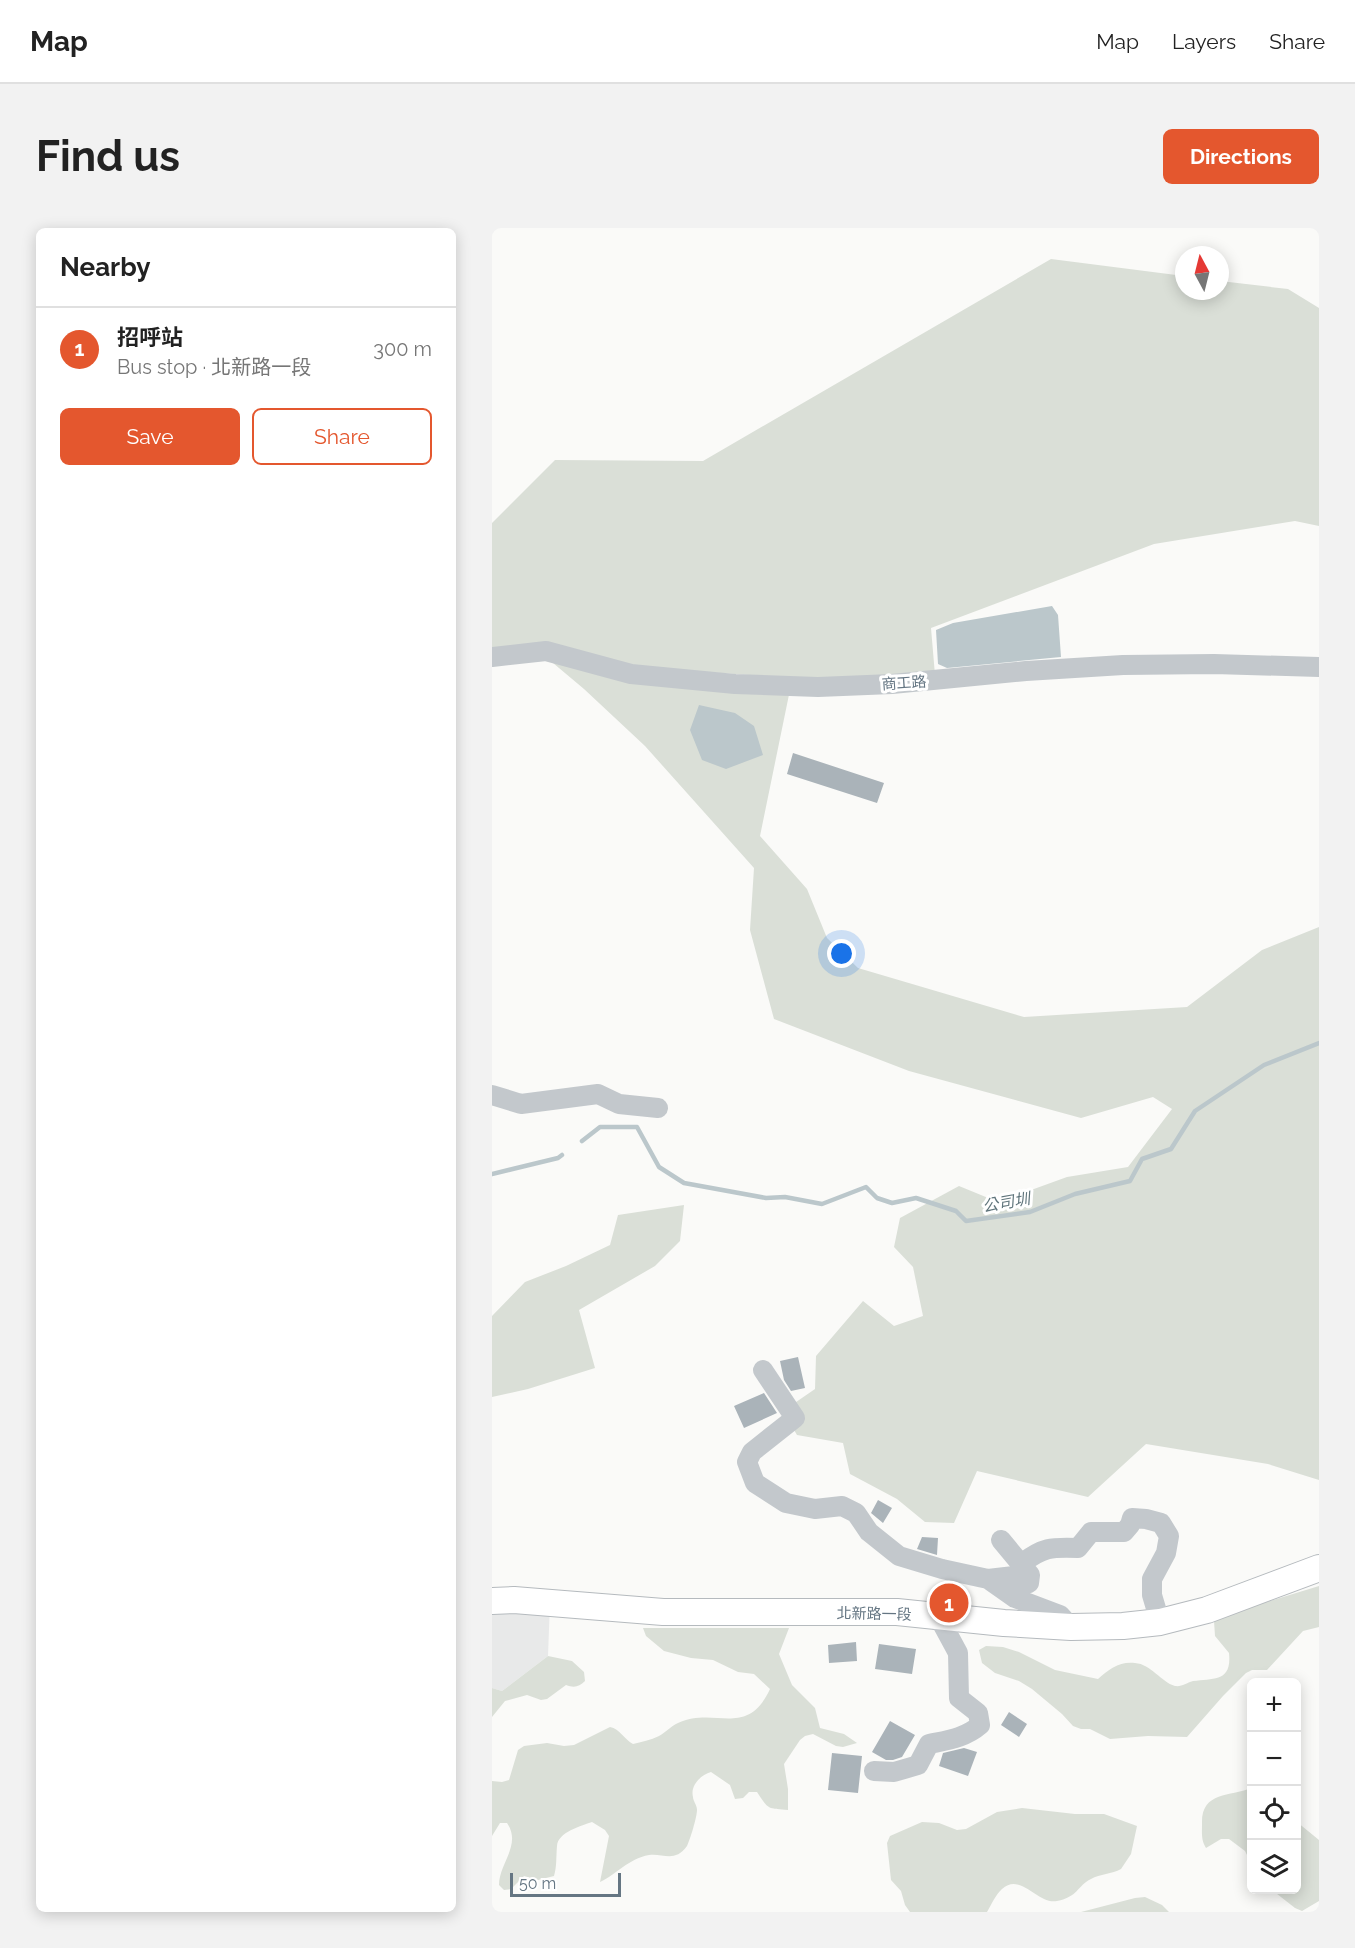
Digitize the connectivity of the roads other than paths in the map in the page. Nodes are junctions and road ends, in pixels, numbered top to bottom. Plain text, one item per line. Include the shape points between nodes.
1 (492, 657) edge
2 (1319, 667) edge
3 (492, 1095) edge
4 (657, 1108) dead end
5 (763, 1370) dead end
6 (1001, 1540) dead end
7 (1021, 1564) junction
8 (1319, 1568) edge
9 (988, 1580) junction
10 (492, 1601) edge
11 (938, 1616) junction
12 (1160, 1622) junction
13 (1071, 1626) junction
14 (874, 1772) dead end

1 - 2 street, 商工路 via 546,651 631,674 818,687 1123,665
3 - 4 street via 521,1104 598,1094 619,1104
5 - 9 street via 795,1418 752,1452 747,1462 755,1484 786,1503 815,1509 842,1506 856,1512 869,1532 899,1556
6 - 7 street
7 - 9 street via 1030,1575 1029,1583 1014,1576
7 - 12 street via 1038,1552 1078,1548 1091,1533 1124,1532 1132,1518 1161,1523 1169,1536 1166,1553 1152,1579
8 - 12 main road, 北新路一段 via 1207,1610
9 - 13 street via 1015,1598 1060,1615
10 - 11 main road, 北新路一段 via 663,1612 897,1612
11 - 13 main road, 北新路一段
11 - 14 street via 958,1653 959,1698 978,1713 980,1725 963,1736 929,1744 918,1765 894,1772
12 - 13 main road, 北新路一段

